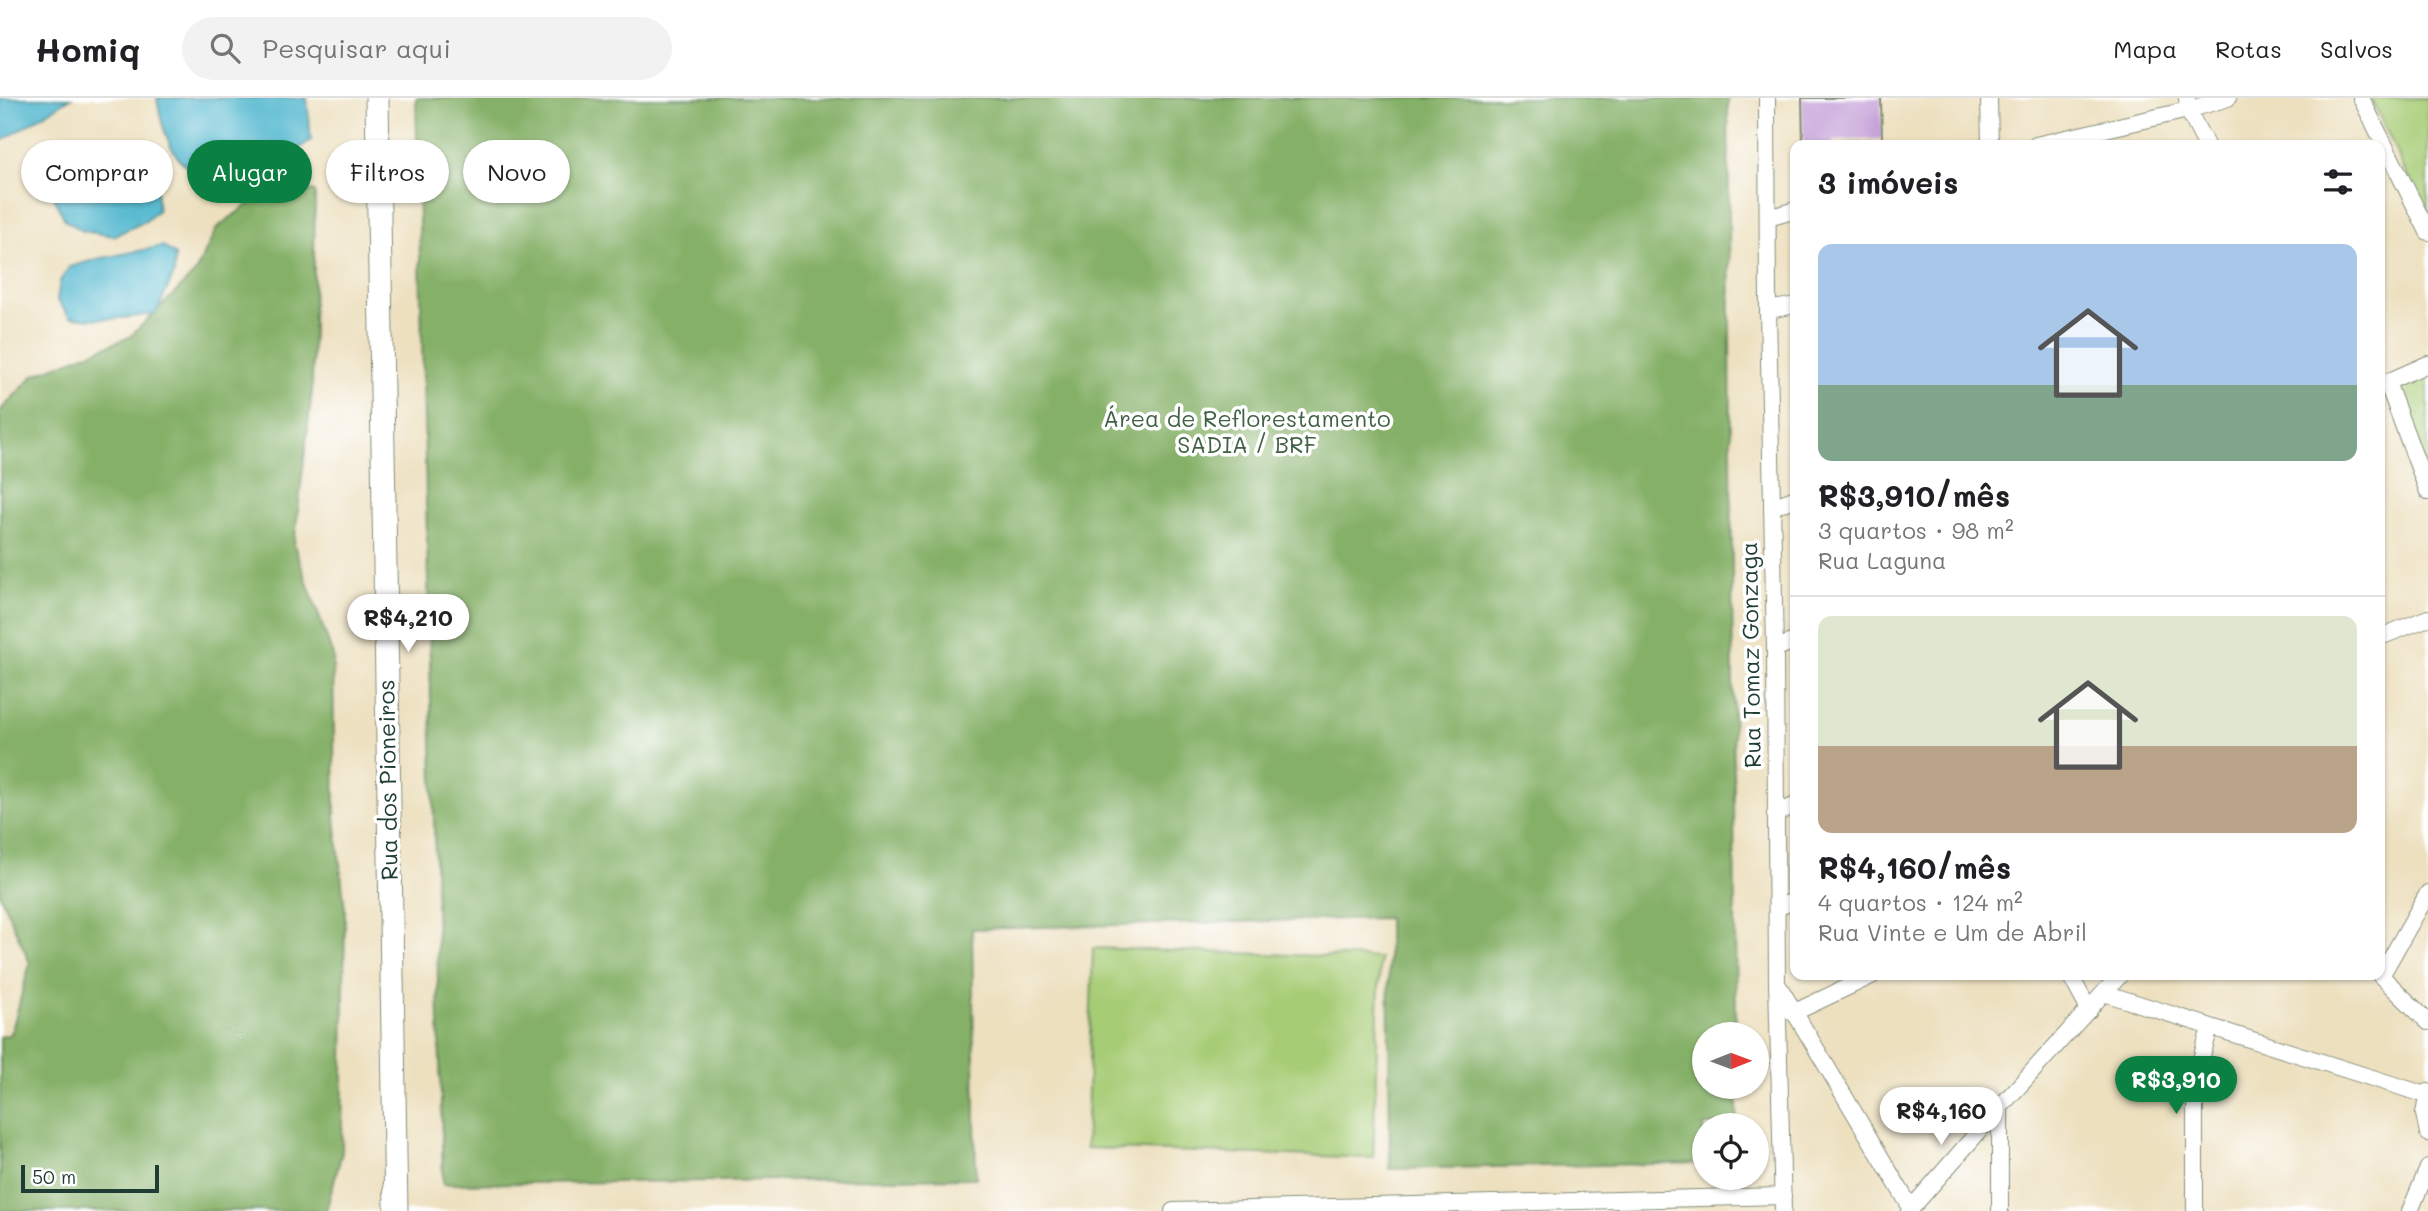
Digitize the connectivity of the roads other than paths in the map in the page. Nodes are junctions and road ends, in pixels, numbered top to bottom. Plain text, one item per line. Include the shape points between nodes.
1 (377, 98) edge
2 (1767, 98) edge
3 (1989, 98) edge
4 (2228, 98) edge
5 (2361, 98) edge
6 (2188, 104) edge
7 (1990, 140) edge
8 (2055, 140) edge
9 (2204, 140) edge
10 (2382, 140) edge
11 (2385, 146) edge
12 (1790, 212) edge
13 (1768, 218) junction
14 (2428, 232) edge
15 (1790, 306) edge
16 (1768, 310) junction
17 (2428, 364) edge
18 (2385, 383) edge
19 (2385, 389) edge
20 (2428, 492) edge
21 (1790, 500) edge
22 (1772, 507) junction
23 (2428, 618) edge
24 (2385, 635) edge
25 (1790, 643) edge
26 (1775, 649) junction
27 (1790, 808) edge
28 (1775, 814) junction
29 (2428, 893) edge
30 (1790, 903) edge
31 (1777, 908) junction
32 (2385, 968) edge
33 (2385, 979) edge
34 (1862, 980) edge
35 (2073, 980) edge
36 (2116, 980) edge
37 (1777, 983) junction
38 (2104, 993) junction
39 (2089, 1010) junction
40 (1793, 1013) junction
41 (2428, 1022) edge
42 (2210, 1028) junction
43 (2427, 1094) edge
44 (2000, 1107) junction
45 (2428, 1133) edge
46 (2428, 1168) edge
47 (1783, 1203) edge
48 (1428, 1208) edge
49 (1910, 1210) edge
50 (396, 1211) edge
51 (1173, 1211) edge
52 (2000, 1211) edge
53 (2195, 1211) edge
54 (2410, 1211) edge

1 - 50 main road, Rua dos Pioneiros
2 - 13 street, Rua Tomaz Gonzaga
3 - 7 street
4 - 6 street
5 - 10 street
6 - 8 street
6 - 9 street
11 - 14 street
12 - 13 street
13 - 16 street, Rua Tomaz Gonzaga
15 - 16 street
16 - 22 street, Rua Tomaz Gonzaga
17 - 18 street
19 - 20 street
21 - 22 street
22 - 26 street, Rua Tomaz Gonzaga
23 - 24 street
25 - 26 street
26 - 28 street, Rua Tomaz Gonzaga
27 - 28 street
28 - 31 street, Rua Tomaz Gonzaga
29 - 32 street
30 - 31 street
31 - 37 street, Rua Tomaz Gonzaga
33 - 41 street
34 - 40 street
35 - 39 street
36 - 38 street
37 - 40 street
37 - 47 street, Rua Tomaz Gonzaga
38 - 39 street
38 - 42 street
39 - 44 street
40 - 49 street
42 - 43 street
42 - 53 street via 2195,1080
43 - 45 street via 2424,1114
44 - 49 street
44 - 52 street
46 - 54 street
47 - 48 street
48 - 51 street

